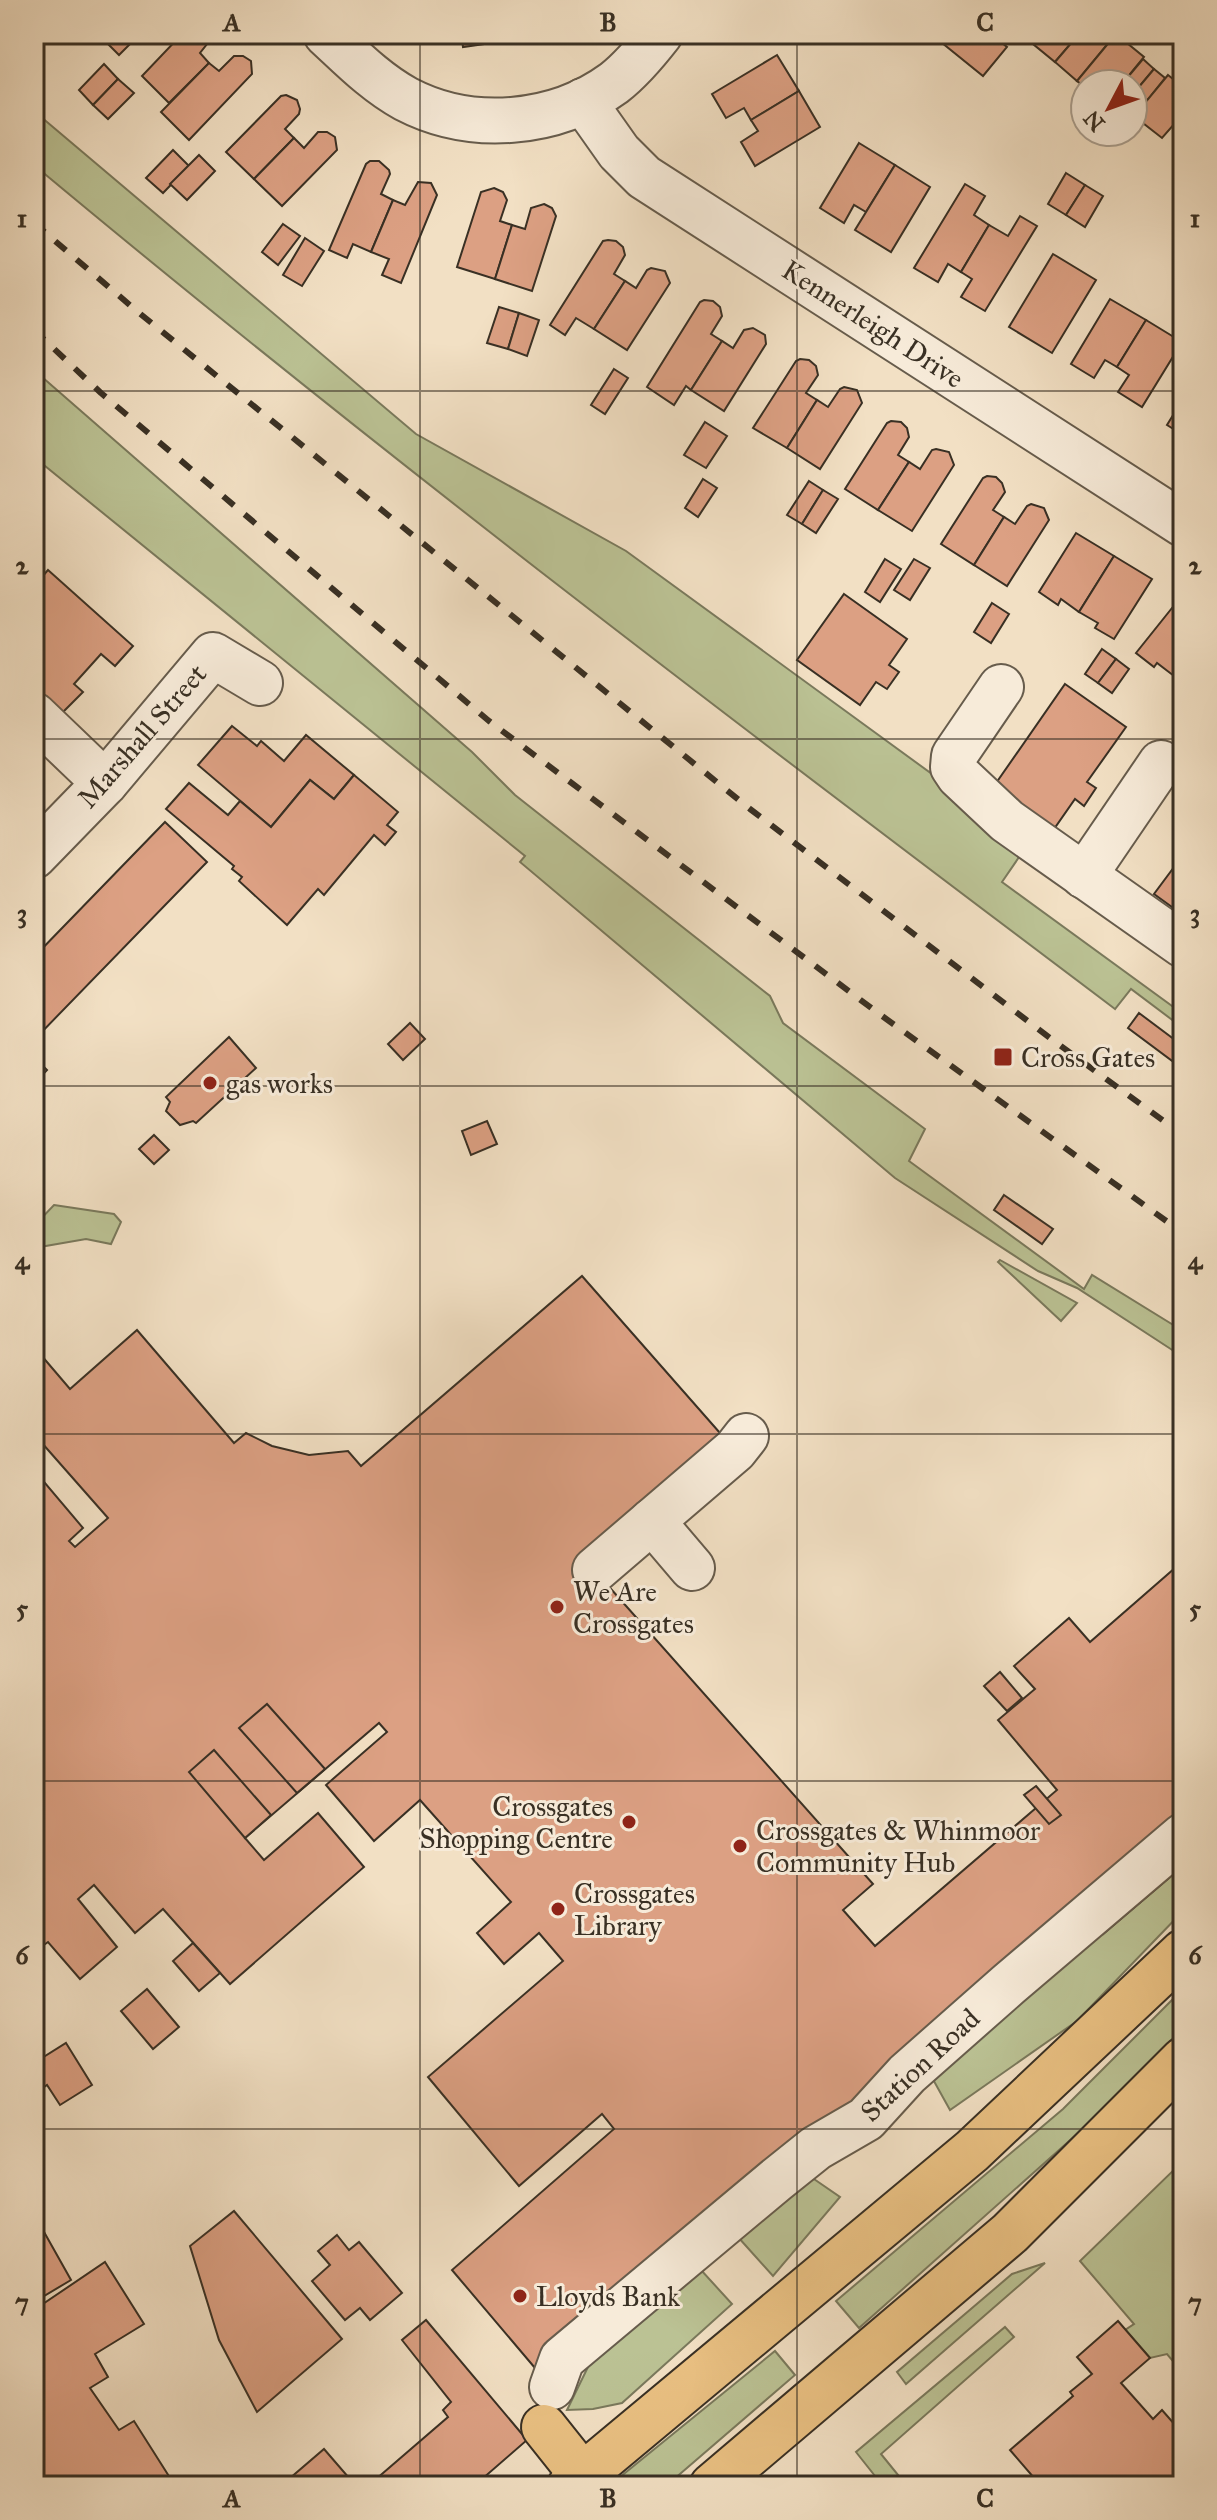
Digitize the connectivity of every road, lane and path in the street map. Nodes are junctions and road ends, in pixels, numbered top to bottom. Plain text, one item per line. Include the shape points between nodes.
1 (326, 34) edge
2 (660, 34) edge
3 (583, 101) junction
4 (1183, 524) edge
5 (260, 683) dead end
6 (1001, 687) dead end
7 (34, 715) edge
8 (1161, 763) dead end
9 (105, 783) junction
10 (34, 856) edge
11 (1084, 876) junction
12 (1183, 945) edge
13 (746, 1436) dead end
14 (652, 1521) junction
15 (692, 1568) dead end
16 (595, 1570) dead end
17 (1183, 1836) edge
18 (1183, 1952) edge
19 (1183, 2060) edge
20 (548, 2407) joint
21 (577, 2481) edge
22 (712, 2486) edge

1 - 3 street via 376,80 440,113 513,121
2 - 3 street via 614,83
3 - 4 street, Kennerleigh Drive via 644,177
5 - 9 street, Marshall Street via 213,655
6 - 11 street via 954,756 953,767 1007,821
7 - 9 street
8 - 11 street
9 - 10 street, Marshall Street
11 - 12 street
13 - 14 street
14 - 15 street
14 - 16 street
17 - 20 street, Station Road via 907,2074 866,2119 816,2148 562,2359
18 - 21 main road via 972,2151
19 - 22 main road via 1010,2233
20 - 21 main road

